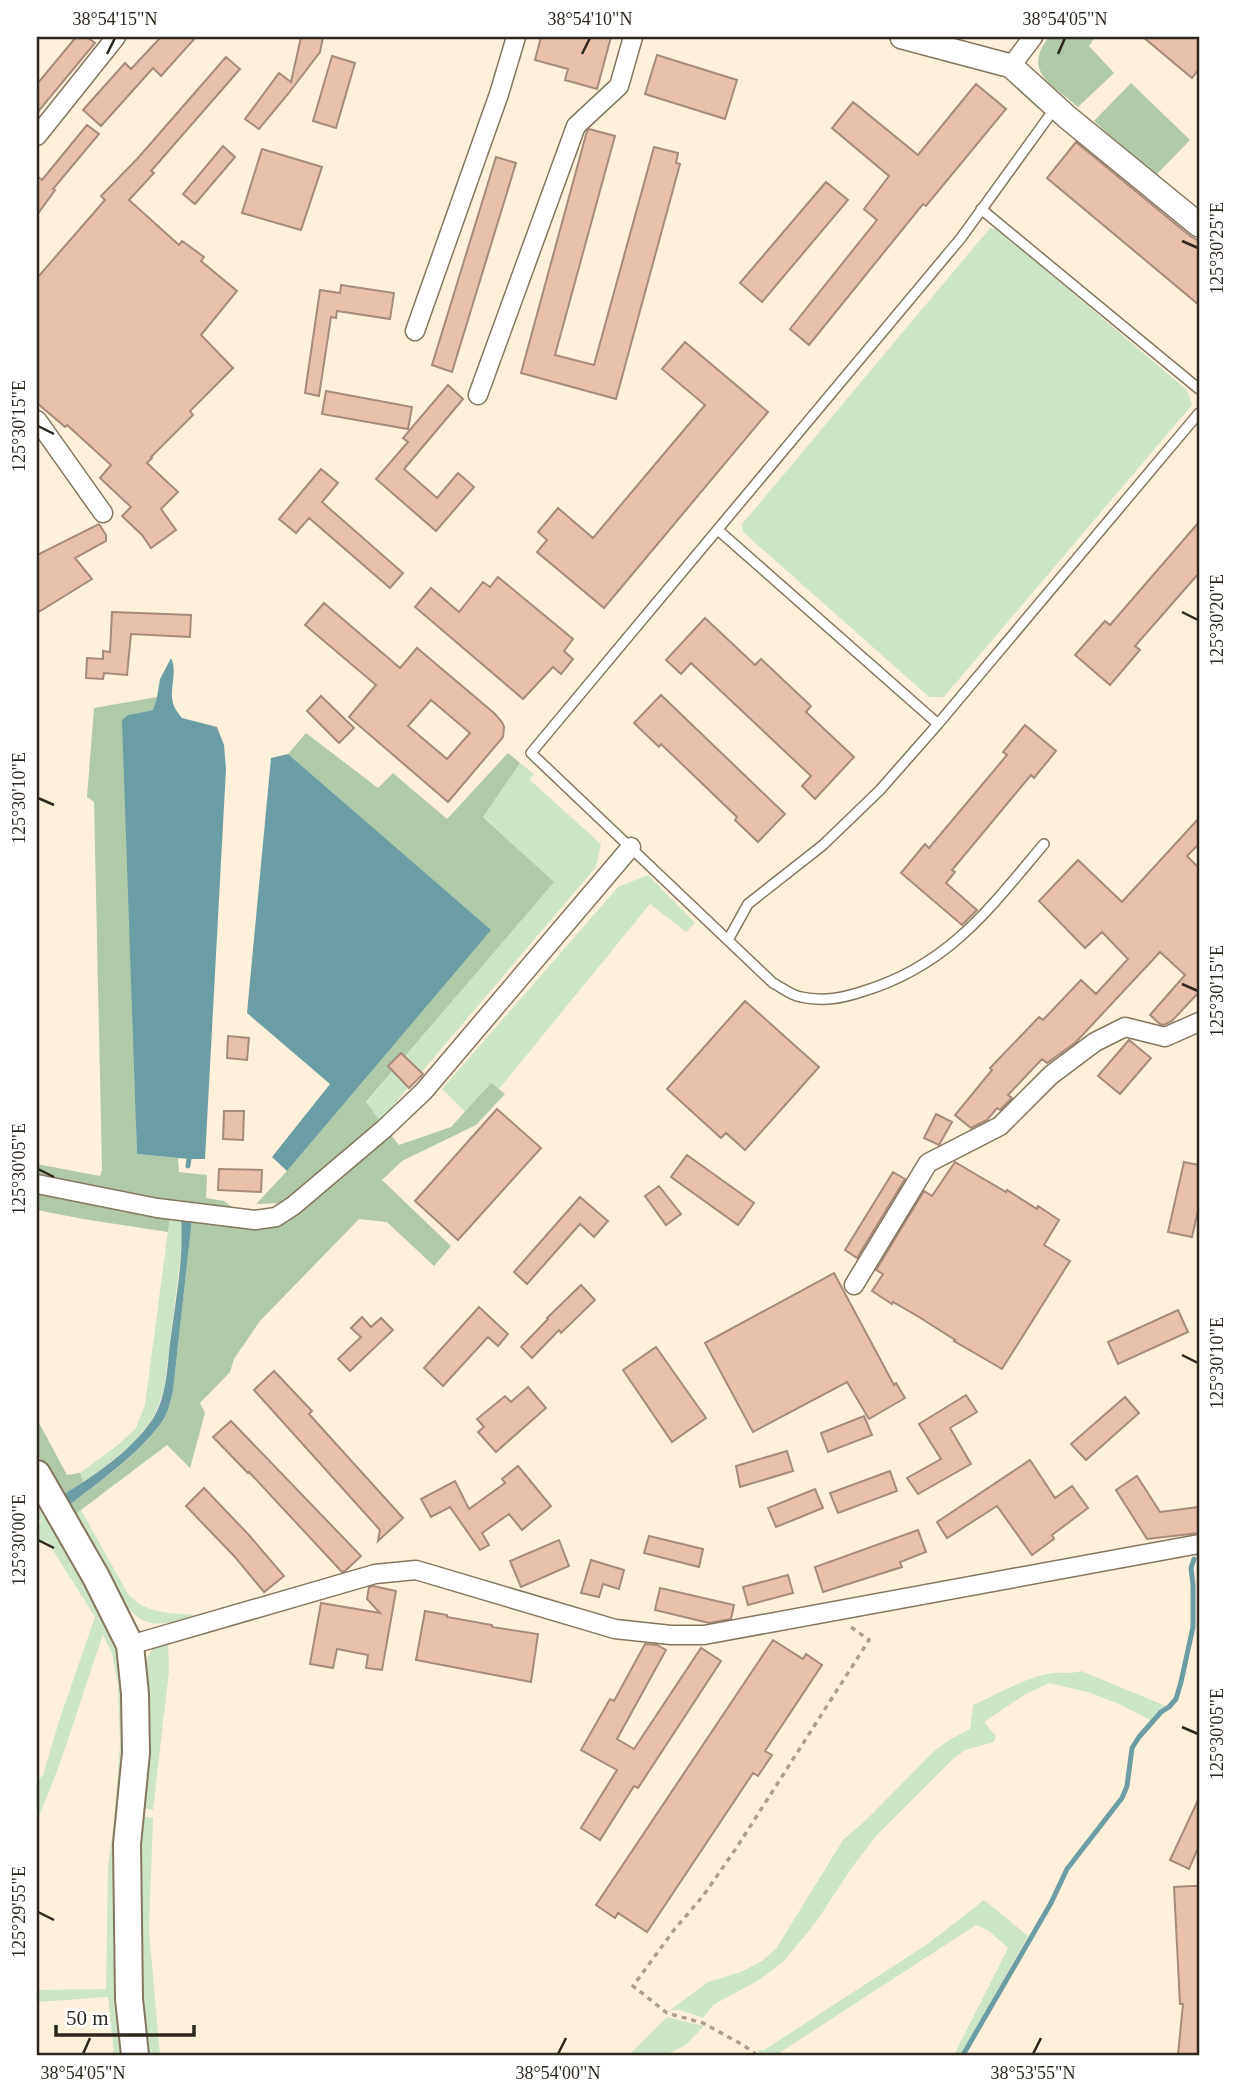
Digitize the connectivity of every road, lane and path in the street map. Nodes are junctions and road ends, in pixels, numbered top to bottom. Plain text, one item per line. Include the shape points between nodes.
1 (116, 37) edge
2 (516, 37) edge
3 (633, 37) edge
4 (902, 37) edge
5 (1033, 37) edge
6 (1011, 66) junction
7 (1056, 107) junction
8 (37, 136) edge
9 (981, 209) junction
10 (1199, 225) edge
11 (415, 331) dead end
12 (1199, 389) edge
13 (478, 395) dead end
14 (1199, 413) edge
15 (37, 420) edge
16 (103, 513) dead end
17 (718, 530) junction
18 (938, 724) junction
19 (1044, 844) dead end
20 (631, 848) junction
21 (728, 940) junction
22 (1199, 1022) edge
23 (37, 1184) edge
24 (853, 1285) dead end
25 (37, 1474) edge
26 (1199, 1544) edge
27 (831, 1612) junction
28 (130, 1645) junction
29 (135, 2055) edge
30 (757, 2055) edge

1 - 8 street
2 - 11 street
3 - 13 street via 618,86 576,127
4 - 6 street
5 - 6 street
6 - 7 street
7 - 9 lane
7 - 10 street
9 - 12 lane
9 - 17 lane
14 - 18 lane
15 - 16 street
17 - 18 lane
17 - 20 lane via 531,753
18 - 21 lane via 823,845 748,904
19 - 21 lane via 947,949 878,987 837,1000 799,997 773,983
20 - 21 lane
20 - 23 street via 424,1091 276,1217 255,1220 157,1208
22 - 24 street via 1165,1037 1125,1027 1095,1042 1051,1074 1000,1126 928,1163
25 - 28 main road
26 - 27 street
27 - 28 street via 704,1636 671,1635 615,1629 416,1570 375,1574
27 - 30 path via 869,1640 737,1847 633,1986 667,2014 703,2023
28 - 29 main road via 135,1753 127,1844

